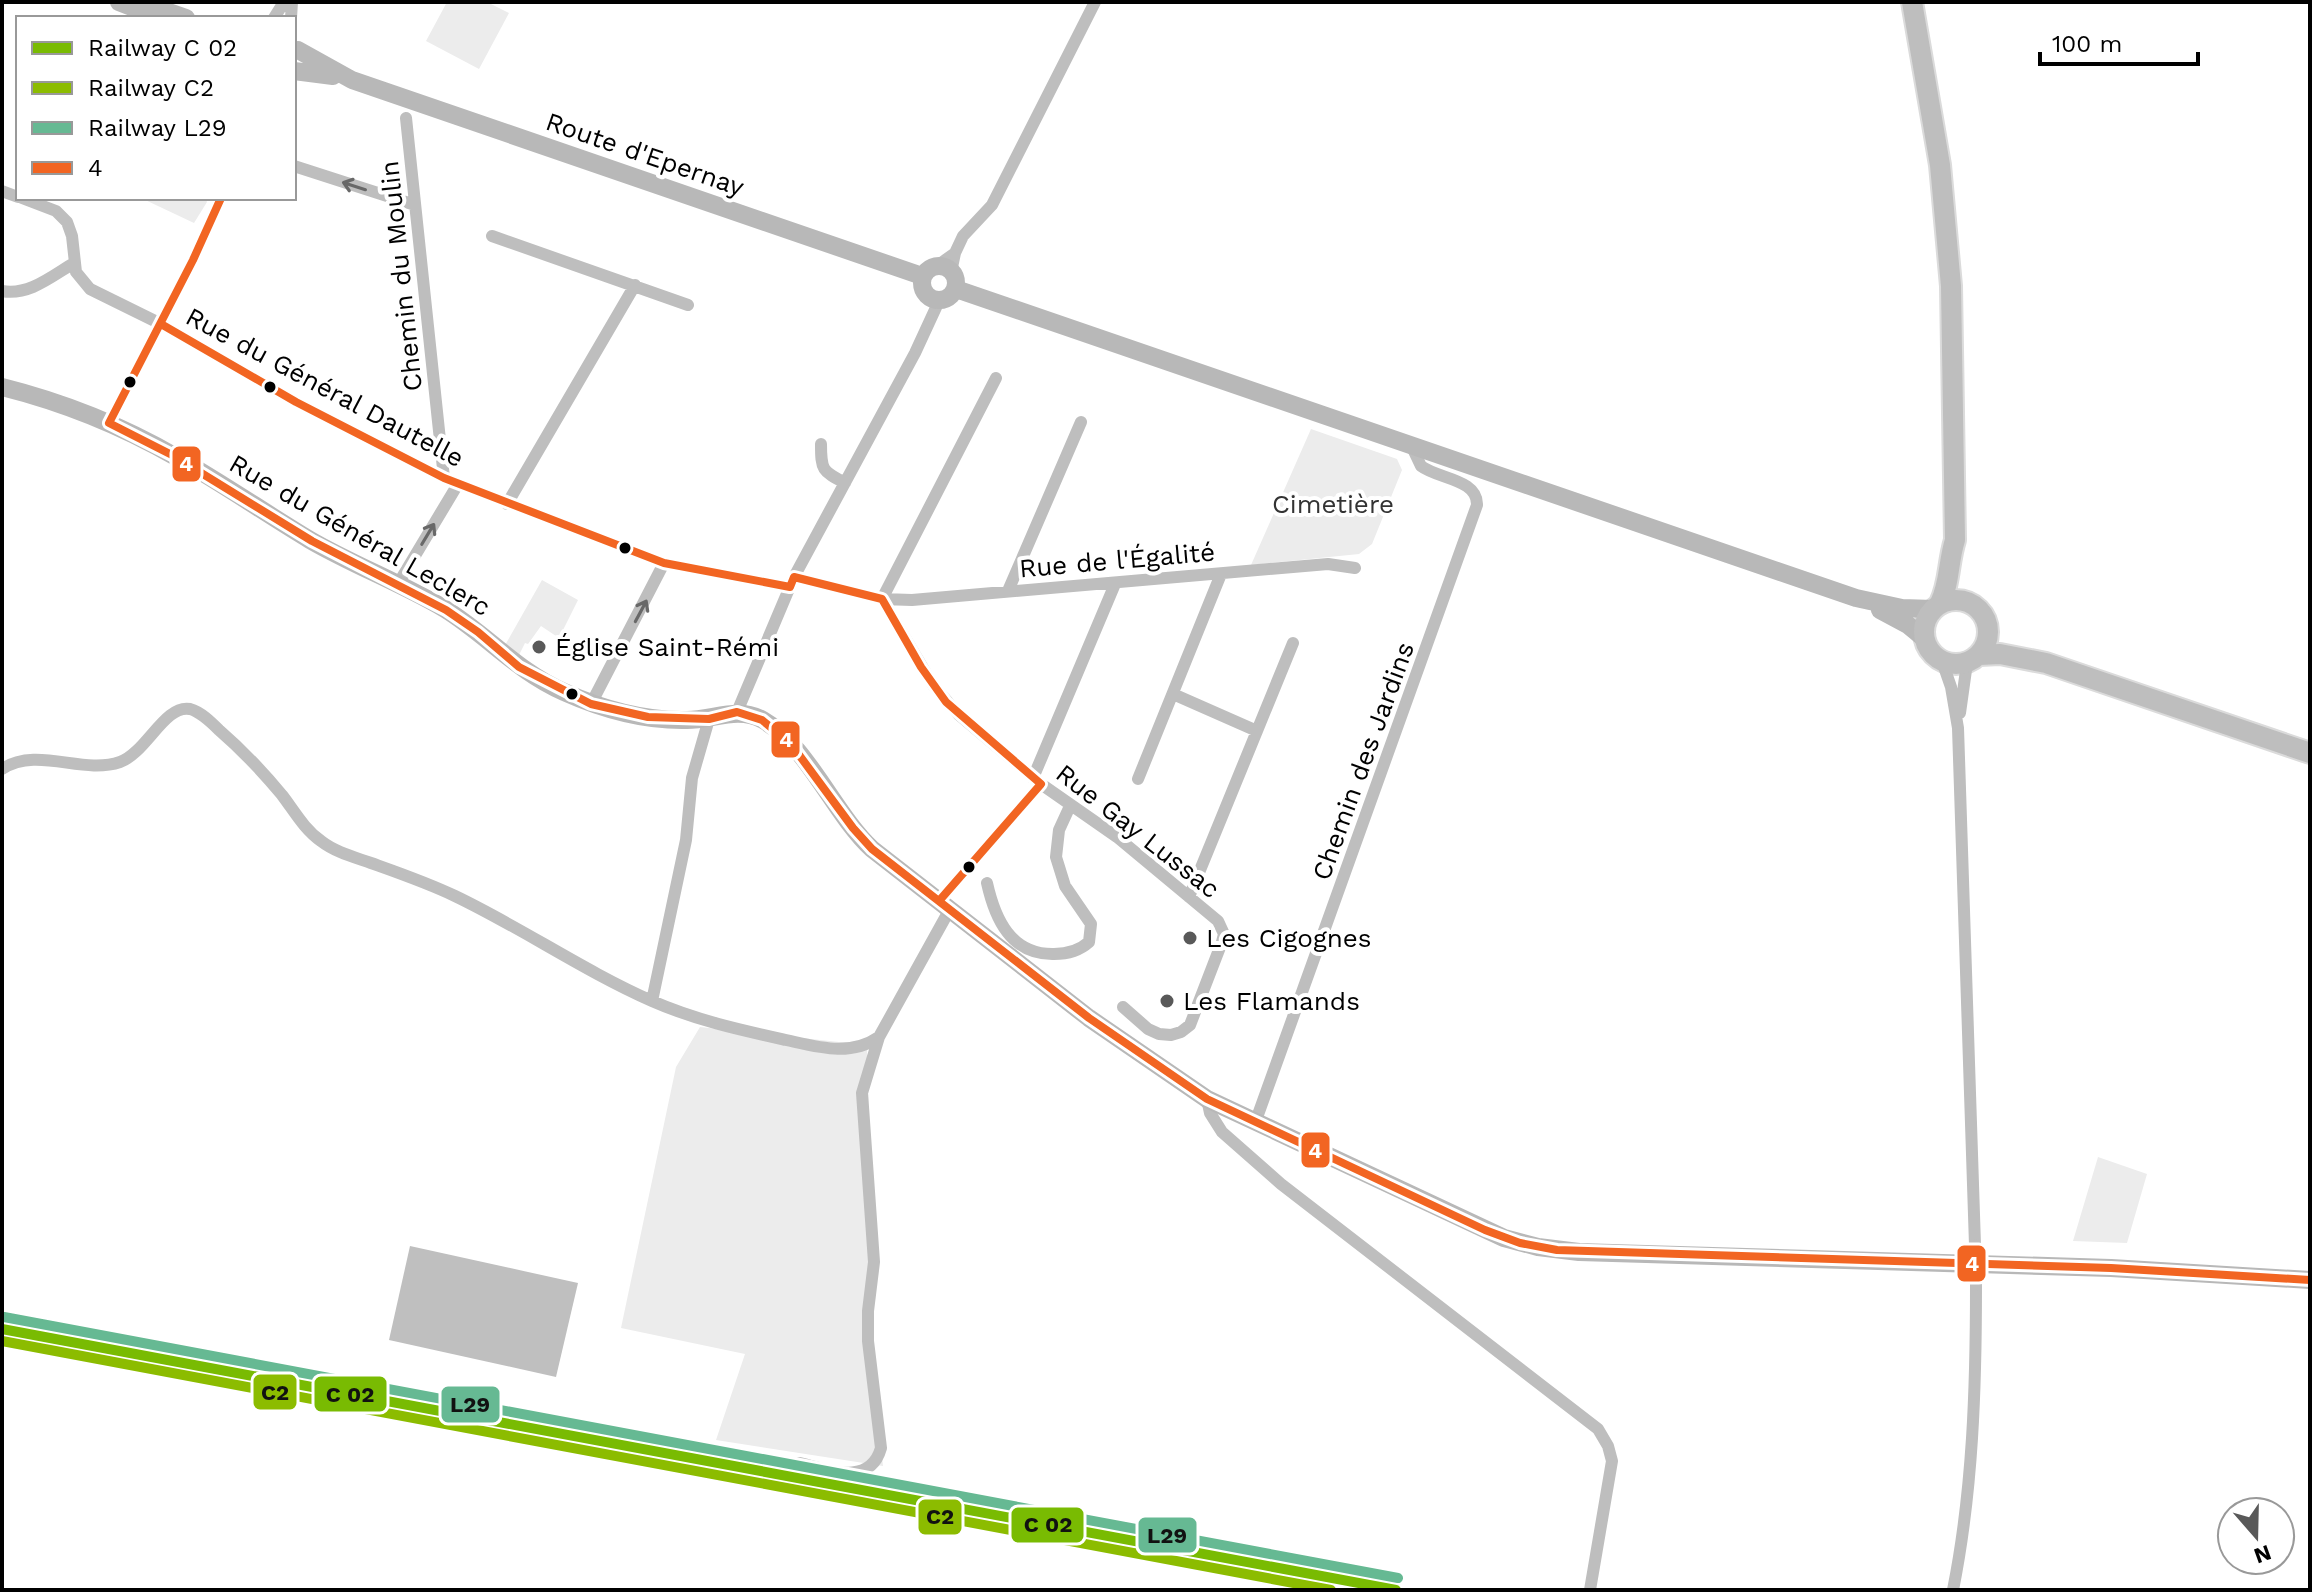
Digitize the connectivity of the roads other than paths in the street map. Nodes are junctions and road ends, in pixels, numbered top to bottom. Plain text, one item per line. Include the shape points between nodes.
1 (119, 2) edge
2 (140, 2) edge
3 (1095, 2) edge
4 (1912, 2) edge
5 (158, 16) edge
6 (180, 16) edge
7 (296, 57) edge
8 (406, 118) dead end
9 (296, 167) edge
10 (29, 200) edge
11 (220, 200) edge
12 (415, 205) junction
13 (492, 236) dead end
14 (74, 263) junction
15 (944, 271) junction
16 (635, 285) junction
17 (2, 291) edge
18 (939, 301) junction
19 (688, 305) dead end
20 (161, 324) junction
21 (996, 378) dead end
22 (2, 387) edge
23 (1081, 422) dead end
24 (109, 423) junction
25 (821, 444) dead end
26 (1411, 445) junction
27 (444, 478) junction
28 (845, 483) junction
29 (458, 484) junction
30 (507, 504) junction
31 (1955, 540) junction
32 (664, 563) junction
33 (1355, 568) dead end
34 (1221, 574) junction
35 (792, 582) junction
36 (398, 584) junction
37 (1115, 584) junction
38 (1008, 591) junction
39 (1856, 598) junction
40 (882, 599) junction
41 (1971, 603) junction
42 (1937, 606) junction
43 (1988, 625) junction
44 (1925, 639) junction
45 (1293, 643) dead end
46 (1973, 659) junction
47 (1942, 661) junction
48 (2046, 663) junction
49 (1173, 694) junction
50 (591, 704) junction
51 (737, 712) junction
52 (709, 719) junction
53 (1958, 728) junction
54 (1257, 731) junction
55 (2310, 753) edge
56 (2, 769) edge
57 (1138, 779) dead end
58 (1037, 781) junction
59 (1070, 806) junction
60 (987, 883) dead end
61 (1189, 897) junction
62 (945, 905) junction
63 (652, 1001) junction
64 (1123, 1007) dead end
65 (879, 1037) junction
66 (1207, 1099) junction
67 (1255, 1123) junction
68 (2305, 1281) edge
69 (800, 1463) dead end
70 (1590, 1590) edge
71 (1953, 1590) edge

1 - 5 street
2 - 6 street
3 - 15 street via 992,205 963,236
4 - 31 main road via 1937,150 1951,286
7 - 15 street, Route d'Epernay
8 - 12 street, Chemin du Moulin
12 -> 9 street
10 - 14 street via 62,216 72,236
11 - 20 street
12 - 27 street, Chemin du Moulin
13 - 16 street
14 - 17 street via 27,290
14 - 20 street, Rue du Général Dautelle via 90,289
15 - 18 street via 945,300
15 - 18 street via 924,291
15 - 26 street, Route d'Epernay
16 - 19 street
16 - 30 street
18 - 28 street
20 - 24 street
20 - 27 street, Rue du Général Dautelle
21 - 40 street
22 - 24 street, Rue du Général Leclerc
23 - 38 street
24 - 36 street, Rue du Général Leclerc via 312,541
25 - 28 street via 826,473
26 - 39 street, Route d'Epernay
26 - 67 street, Chemin des Jardins via 1421,466 1472,489 1477,505
27 - 29 street, Rue du Général Dautelle
28 - 35 street
29 - 30 street, Rue du Général Dautelle
36 -> 29 street
30 - 32 street, Rue du Général Dautelle
31 - 41 main road
31 - 42 main road via 1949,580
32 - 35 street, Rue du Général Dautelle
50 -> 32 street
33 - 34 street, Rue de l'Égalité via 1328,564
34 - 37 street, Rue de l'Égalité
34 - 49 street
35 - 40 street, Rue du Général Dautelle
35 - 51 street
36 - 50 street, Rue du Général Leclerc via 454,615 528,673
37 - 38 street, Rue de l'Égalité
37 - 58 street
38 - 40 street, Rue de l'Égalité
39 - 42 street via 1902,608
39 - 44 street
40 - 58 street via 946,702
41 - 42 main road via 1961,599
41 - 43 main road
42 - 44 main road via 1924,628
43 - 46 main road via 1987,641
43 - 48 main road
44 - 47 main road
45 - 54 street
46 - 47 main road
46 - 48 main road via 2000,654
46 - 53 street
47 - 53 street
48 - 55 main road
49 - 54 street
49 - 57 street
50 - 52 street, Rue du Général Leclerc via 658,718
51 - 52 street, Rue du Général Leclerc
51 - 62 street via 762,720 782,735 863,841
52 - 63 street via 692,778 686,840
53 - 71 street, bridge via 1976,1383
54 - 61 street
56 - 63 street via 31,759 90,765 120,762 139,751 173,713 195,711 236,744 324,844 454,895
58 - 59 street, Rue Gay Lussac
58 - 62 street
59 - 60 street via 1059,830 1056,857 1065,886 1091,924 1089,942 1060,954 1023,947 1000,924
59 - 61 street, Rue Gay Lussac
61 - 64 street, Rue Gay Lussac via 1218,921 1224,934 1190,1025 1171,1035 1159,1034
62 - 65 street
62 - 66 street via 1089,1018
63 - 65 street via 733,1029 842,1049 861,1048
65 - 69 street via 862,1105 874,1262 868,1341 881,1448 877,1460 857,1473
66 - 67 street
66 - 70 street via 1222,1132 1281,1184 1598,1429 1612,1461
67 - 68 street via 1485,1230 1547,1249 2193,1271

